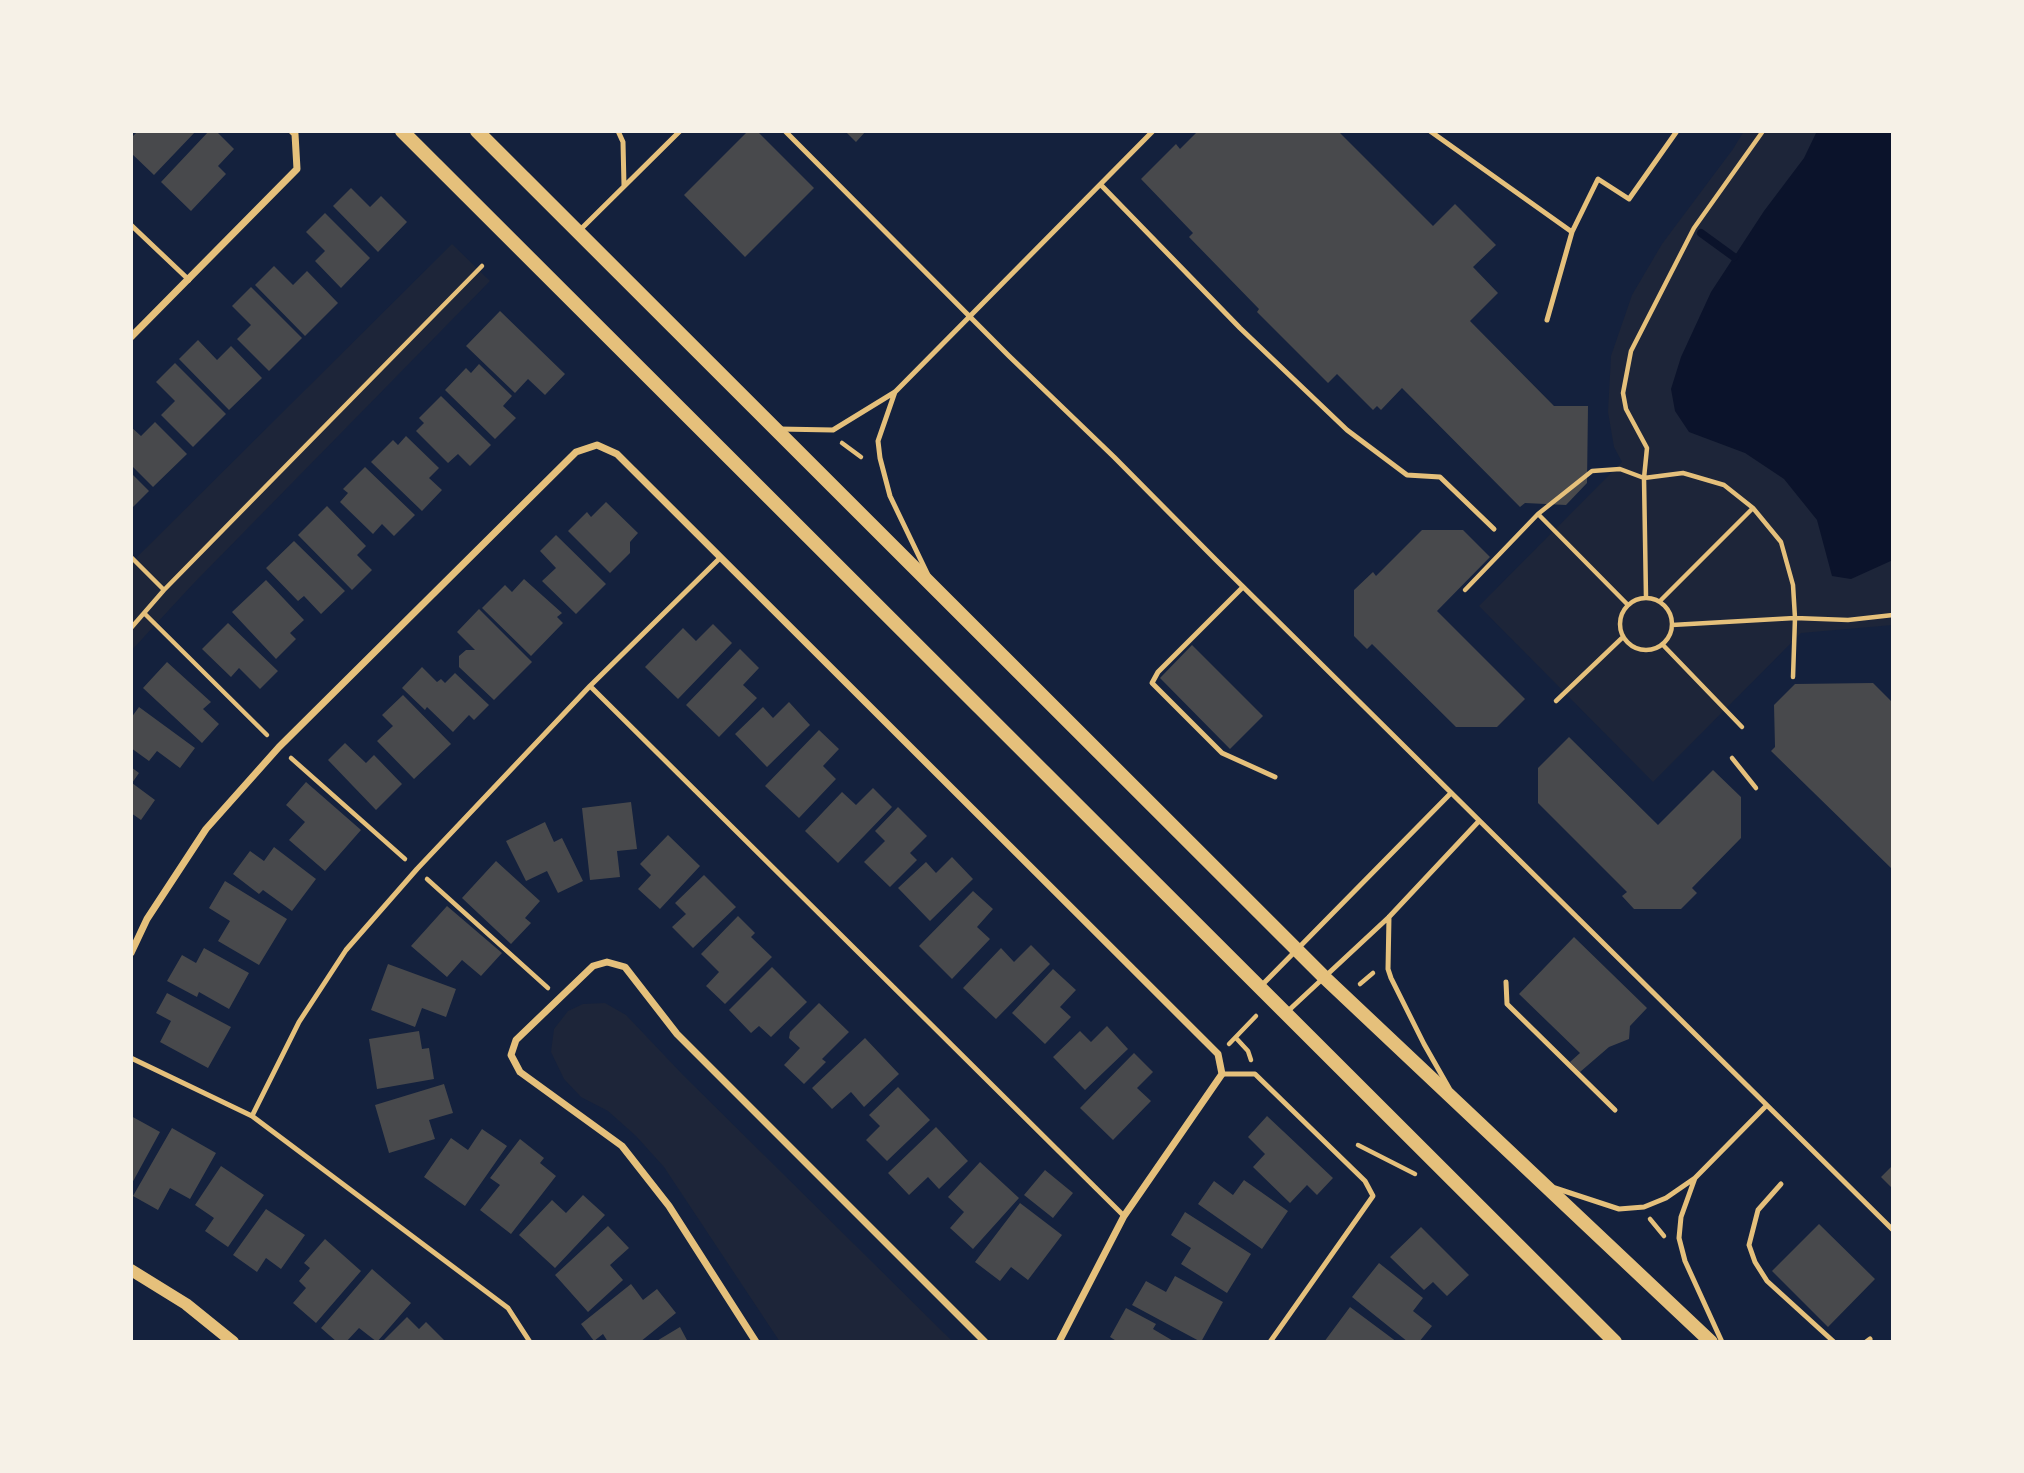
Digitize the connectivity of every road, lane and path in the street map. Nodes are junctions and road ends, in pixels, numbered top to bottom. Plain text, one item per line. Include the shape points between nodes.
1 (292, 131) edge
2 (402, 131) edge
3 (477, 131) edge
4 (618, 131) edge
5 (680, 131) edge
6 (785, 131) edge
7 (1153, 131) edge
8 (1430, 131) edge
9 (1677, 131) edge
10 (1763, 131) edge
11 (1101, 185) junction
12 (624, 186) junction
13 (131, 225) edge
14 (577, 232) junction
15 (1572, 232) junction
16 (482, 266) dead end
17 (189, 280) junction
18 (970, 315) junction
19 (1546, 320) dead end
20 (131, 337) edge
21 (895, 392) junction
22 (776, 429) junction
23 (837, 439) dead end
24 (861, 457) dead end
25 (1644, 478) junction
26 (1753, 508) junction
27 (1538, 514) junction
28 (1494, 528) dead end
29 (131, 556) edge
30 (720, 558) junction
31 (934, 586) junction
32 (1243, 587) junction
33 (164, 590) junction
34 (1465, 590) dead end
35 (1646, 597) junction
36 (1661, 600) junction
37 (1628, 605) junction
38 (144, 614) junction
39 (1893, 615) edge
40 (1795, 618) junction
41 (1672, 625) junction
42 (131, 628) edge
43 (1623, 637) junction
44 (1663, 645) junction
45 (1793, 677) dead end
46 (590, 686) junction
47 (1556, 701) dead end
48 (1742, 727) dead end
49 (279, 747) junction
50 (1732, 758) dead end
51 (1275, 776) dead end
52 (1756, 788) dead end
53 (1451, 793) junction
54 (1479, 821) junction
55 (1389, 917) junction
56 (1297, 949) junction
57 (131, 953) edge
58 (1366, 966) dead end
59 (1324, 977) junction
60 (1506, 982) dead end
61 (1360, 984) dead end
62 (1259, 987) junction
63 (1286, 1013) junction
64 (1256, 1016) dead end
65 (1243, 1031) dead end
66 (1236, 1038) dead end
67 (131, 1058) edge
68 (1222, 1074) junction
69 (1255, 1074) junction
70 (1460, 1105) junction
71 (1766, 1106) junction
72 (1615, 1110) dead end
73 (252, 1116) junction
74 (1358, 1145) dead end
75 (1415, 1174) dead end
76 (1695, 1178) junction
77 (1781, 1184) dead end
78 (1547, 1185) junction
79 (1648, 1215) dead end
80 (1124, 1216) junction
81 (1893, 1230) edge
82 (1670, 1242) dead end
83 (131, 1270) edge
84 (233, 1342) edge
85 (530, 1342) edge
86 (756, 1342) edge
87 (985, 1342) edge
88 (1059, 1342) edge
89 (1270, 1342) edge
90 (1615, 1342) edge
91 (1711, 1342) edge
92 (1722, 1342) edge
93 (1834, 1342) edge

1 - 17 street via 297,169
2 - 62 main road
3 - 14 main road
4 - 12 lane via 623,142
5 - 12 lane
6 - 18 lane
7 - 11 lane
8 - 15 lane
9 - 15 lane via 1629,199 1598,179
10 - 25 path via 1694,228 1630,351 1623,393 1626,409 1647,448
11 - 18 lane
11 - 28 lane via 1240,328 1347,429 1407,475 1440,477
12 - 14 lane
13 - 17 lane
14 - 22 main road
15 - 19 lane
16 - 33 path
17 - 20 street
18 - 21 lane
18 - 32 lane
21 - 22 lane via 833,430
21 - 31 lane via 878,441 880,458 890,496
22 - 31 main road
23 - 24 path
25 - 26 path via 1683,473 1724,485
25 - 27 path via 1620,469 1592,471
25 - 35 path
26 - 36 path
26 - 40 path via 1781,542 1793,585
27 - 34 path
27 - 37 path
29 - 33 path
30 - 46 lane
30 - 49 street via 617,454 597,446 576,452
30 - 68 street via 1218,1054
31 - 56 main road
32 - 51 lane via 1158,672 1152,684 1222,753
32 - 53 lane
33 - 38 path
35 - 36 path
35 - 37 path
36 - 41 path
37 - 43 path via 1619,617
38 - 42 path
38 - 49 path
39 - 40 path via 1848,620
40 - 41 path
40 - 45 path
41 - 44 path
43 - 44 path via 1633,648
43 - 47 path
44 - 48 path
46 - 73 lane via 346,950 299,1022
46 - 80 lane
49 - 57 street via 206,830 147,919
50 - 52 path
53 - 54 lane
53 - 56 lane
54 - 55 lane
54 - 71 lane
55 - 59 lane
55 - 70 lane via 1391,978
56 - 59 main road
56 - 62 lane
58 - 61 path via 1373,973
59 - 63 lane
59 - 70 main road
60 - 72 lane via 1507,1004
62 - 63 main road
63 - 90 main road
64 - 65 path
66 - 69 path via 1248,1051
67 - 73 lane
68 - 69 lane
68 - 80 street
69 - 89 lane via 1366,1181 1373,1196
70 - 78 main road
71 - 76 lane
71 - 81 lane
73 - 85 lane via 508,1308
74 - 75 path
76 - 78 lane via 1666,1198 1619,1209
76 - 92 lane via 1679,1238
77 - 93 lane via 1758,1210 1749,1245 1752,1254 1767,1282
78 - 91 main road
79 - 82 path
80 - 88 street
83 - 84 street via 186,1304
86 - 87 street via 669,1206 622,1146 520,1072 511,1055 516,1040 593,966 607,962 625,967 677,1034

